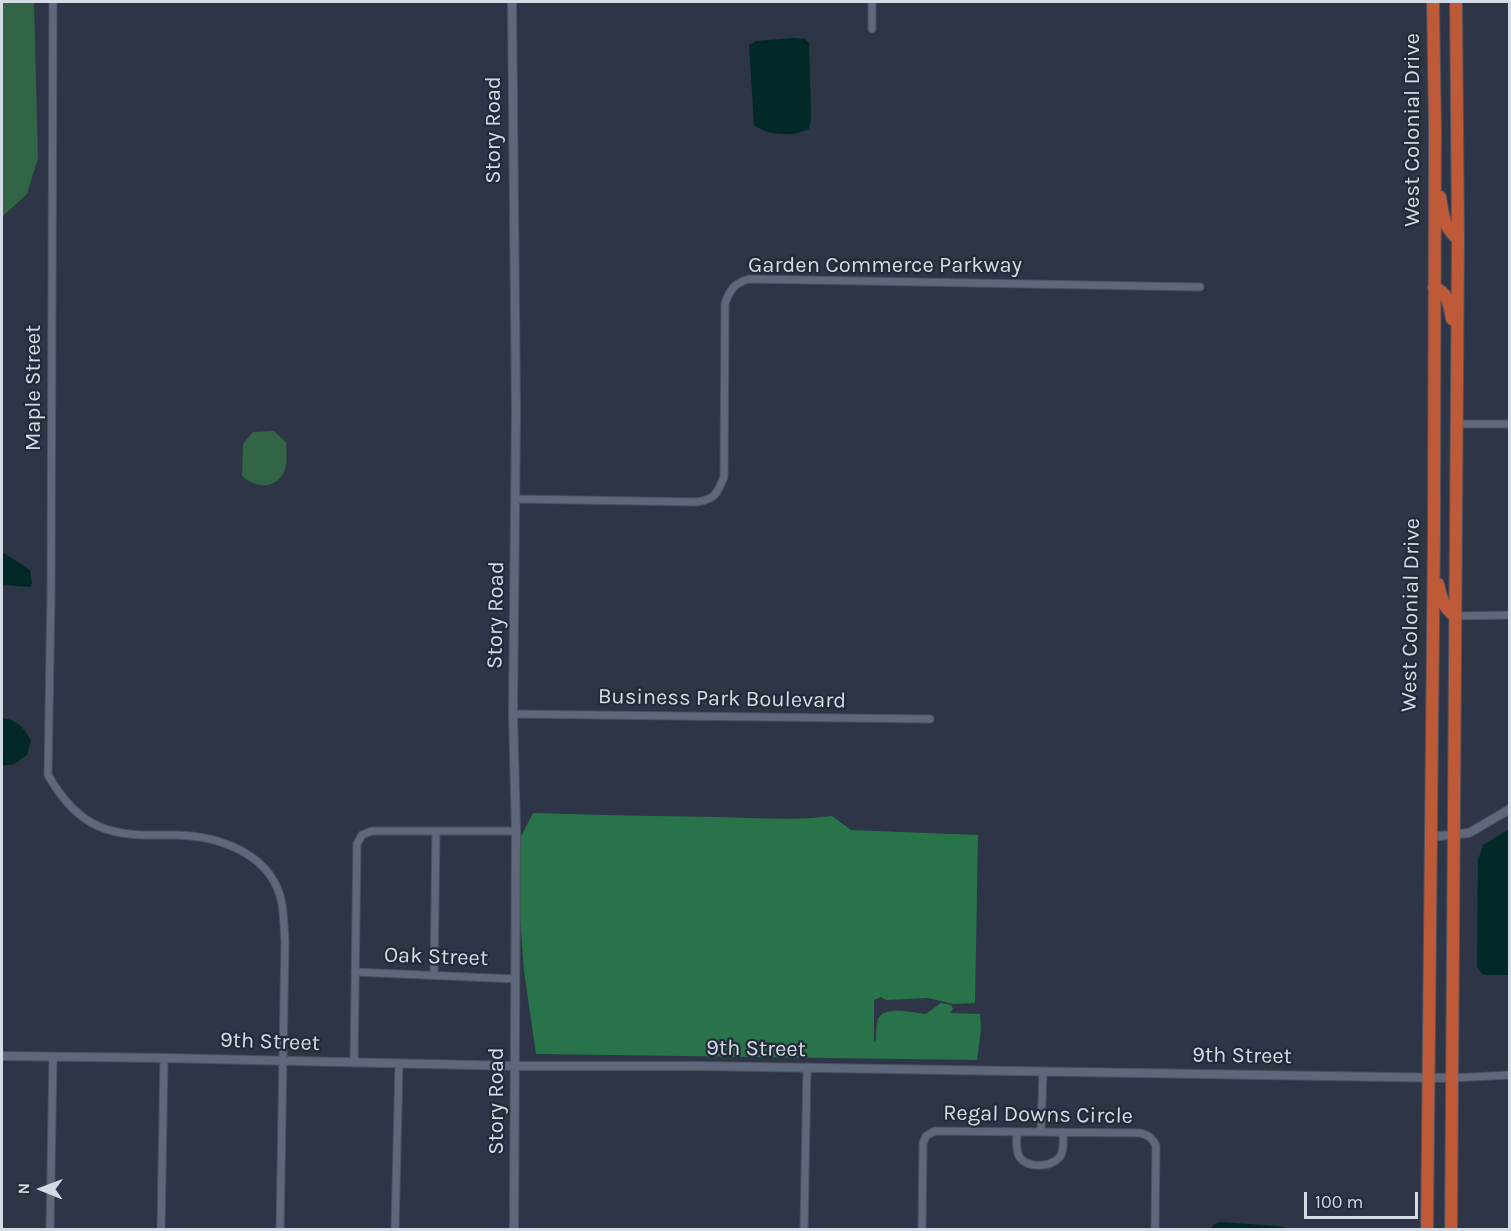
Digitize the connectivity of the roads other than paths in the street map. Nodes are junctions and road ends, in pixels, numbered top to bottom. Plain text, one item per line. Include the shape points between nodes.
1 (53, 2) edge
2 (512, 2) edge
3 (872, 2) edge
4 (1433, 2) edge
5 (1456, 2) edge
6 (872, 29) dead end
7 (1434, 163) junction
8 (1458, 238) junction
9 (1200, 287) dead end
10 (1434, 287) junction
11 (1457, 344) junction
12 (1456, 424) junction
13 (1509, 424) edge
14 (516, 499) junction
15 (1434, 533) junction
16 (1509, 615) edge
17 (1455, 616) junction
18 (513, 714) junction
19 (930, 719) dead end
20 (1509, 809) edge
21 (436, 831) junction
22 (516, 831) junction
23 (1454, 835) junction
24 (1431, 837) junction
25 (355, 972) junction
26 (434, 974) junction
27 (515, 979) junction
28 (2, 1056) edge
29 (53, 1057) junction
30 (164, 1058) junction
31 (283, 1060) junction
32 (354, 1063) junction
33 (399, 1064) junction
34 (516, 1066) junction
35 (807, 1067) junction
36 (1042, 1072) junction
37 (1509, 1075) edge
38 (1429, 1077) junction
39 (1452, 1077) junction
40 (1017, 1132) junction
41 (1041, 1132) junction
42 (1063, 1132) junction
43 (50, 1230) edge
44 (161, 1230) edge
45 (280, 1230) edge
46 (395, 1230) edge
47 (514, 1230) edge
48 (804, 1230) edge
49 (922, 1230) edge
50 (1155, 1230) edge
51 (1427, 1230) edge
52 (1451, 1230) edge

1 - 31 street, Maple Street via 48,775 73,810 98,826 129,835 179,835 228,844 251,856 270,873 282,902 285,941
2 - 14 street, Story Road
3 - 6 street
4 - 7 highway, West Colonial Drive
5 - 8 highway, West Colonial Drive
7 - 8 highway via 1444,224
7 - 10 highway, West Colonial Drive
8 - 11 highway, West Colonial Drive
9 - 14 street, Garden Commerce Parkway via 749,279 729,292 725,304 724,477 710,500
10 - 11 highway via 1447,297
10 - 15 highway, West Colonial Drive
11 - 12 highway, West Colonial Drive
12 - 13 street
12 - 17 highway, West Colonial Drive
14 - 18 street, Story Road
15 - 17 highway via 1442,601
15 - 24 highway, West Colonial Drive
16 - 17 street
17 - 23 highway, West Colonial Drive
18 - 19 street, Business Park Boulevard
18 - 22 street, Story Road
20 - 23 street via 1469,833
21 - 22 street
21 - 25 street via 372,831 362,835 357,844
21 - 26 street
22 - 27 street, Story Road
23 - 24 street
23 - 39 highway, West Colonial Drive
24 - 38 highway, West Colonial Drive
25 - 26 street, Oak Street
25 - 32 street
26 - 27 street, Oak Street
27 - 34 street, Story Road
28 - 29 street, 9th Street
29 - 30 street, 9th Street
29 - 43 street
30 - 31 street, 9th Street
30 - 44 street
31 - 32 street, 9th Street
31 - 45 street
32 - 33 street, 9th Street
33 - 34 street, 9th Street
33 - 46 street
34 - 35 street, 9th Street
34 - 47 street, Story Road
35 - 36 street, 9th Street
35 - 48 street
36 - 38 street, 9th Street
36 - 41 street
37 - 39 street, 9th Street
38 - 39 street, 9th Street
38 - 51 highway, West Colonial Drive
39 - 52 highway, West Colonial Drive
40 - 41 street, Regal Downs Circle
40 - 42 street via 1018,1154 1030,1164 1051,1164 1057,1160 1062,1153
40 - 49 street, Regal Downs Circle via 935,1131 926,1136
41 - 42 street, Regal Downs Circle
42 - 50 street, Regal Downs Circle via 1140,1133 1153,1139

